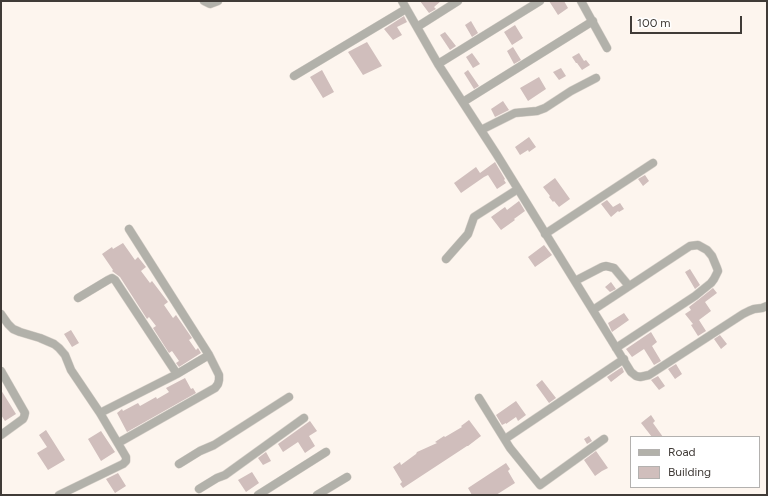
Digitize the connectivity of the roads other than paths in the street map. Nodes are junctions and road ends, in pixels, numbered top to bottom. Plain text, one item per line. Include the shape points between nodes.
1 (204, 1) edge
2 (218, 1) edge
3 (458, 1) edge
4 (540, 1) edge
5 (581, 1) edge
6 (404, 5) edge
7 (592, 21) junction
8 (417, 27) junction
9 (607, 48) dead end
10 (438, 64) junction
11 (294, 76) dead end
12 (596, 78) dead end
13 (463, 102) junction
14 (481, 130) junction
15 (653, 163) dead end
16 (518, 189) junction
17 (129, 229) dead end
18 (545, 234) junction
19 (446, 259) dead end
20 (575, 281) junction
21 (629, 286) junction
22 (78, 298) dead end
23 (767, 306) edge
24 (593, 310) junction
25 (1, 314) edge
26 (616, 348) junction
27 (209, 355) junction
28 (624, 359) junction
29 (2, 374) edge
30 (177, 374) junction
31 (290, 397) dead end
32 (479, 398) dead end
33 (100, 413) junction
34 (304, 418) dead end
35 (1, 434) edge
36 (505, 439) junction
37 (604, 439) dead end
38 (118, 443) junction
39 (326, 452) dead end
40 (179, 464) dead end
41 (346, 477) dead end
42 (198, 489) dead end
43 (59, 495) edge
44 (258, 495) edge
45 (317, 495) edge

1 - 2 street via 210,4
3 - 8 street
4 - 10 street
5 - 7 street
6 - 8 street
6 - 11 street
7 - 9 street
7 - 13 street
8 - 10 street
10 - 13 street
12 - 14 street via 545,108 515,113
13 - 14 street
14 - 16 street
15 - 18 street
16 - 18 street
16 - 19 street via 474,217 468,234
17 - 27 street
18 - 20 street
20 - 21 street via 606,266 614,268
20 - 24 street
21 - 24 street
21 - 26 street via 694,245 707,250 718,268 714,279 695,296
22 - 30 street via 112,278 115,280
23 - 28 street via 743,314 650,375 636,376
24 - 26 street
25 - 33 street via 13,329 59,348
26 - 28 street
27 - 30 street
27 - 38 street via 219,375 215,388
28 - 36 street
29 - 35 street via 25,413 23,419
30 - 33 street
31 - 40 street
32 - 36 street
33 - 38 street
34 - 42 street via 225,475
36 - 37 street via 540,485
38 - 43 street via 126,457 123,464
39 - 44 street
41 - 45 street

